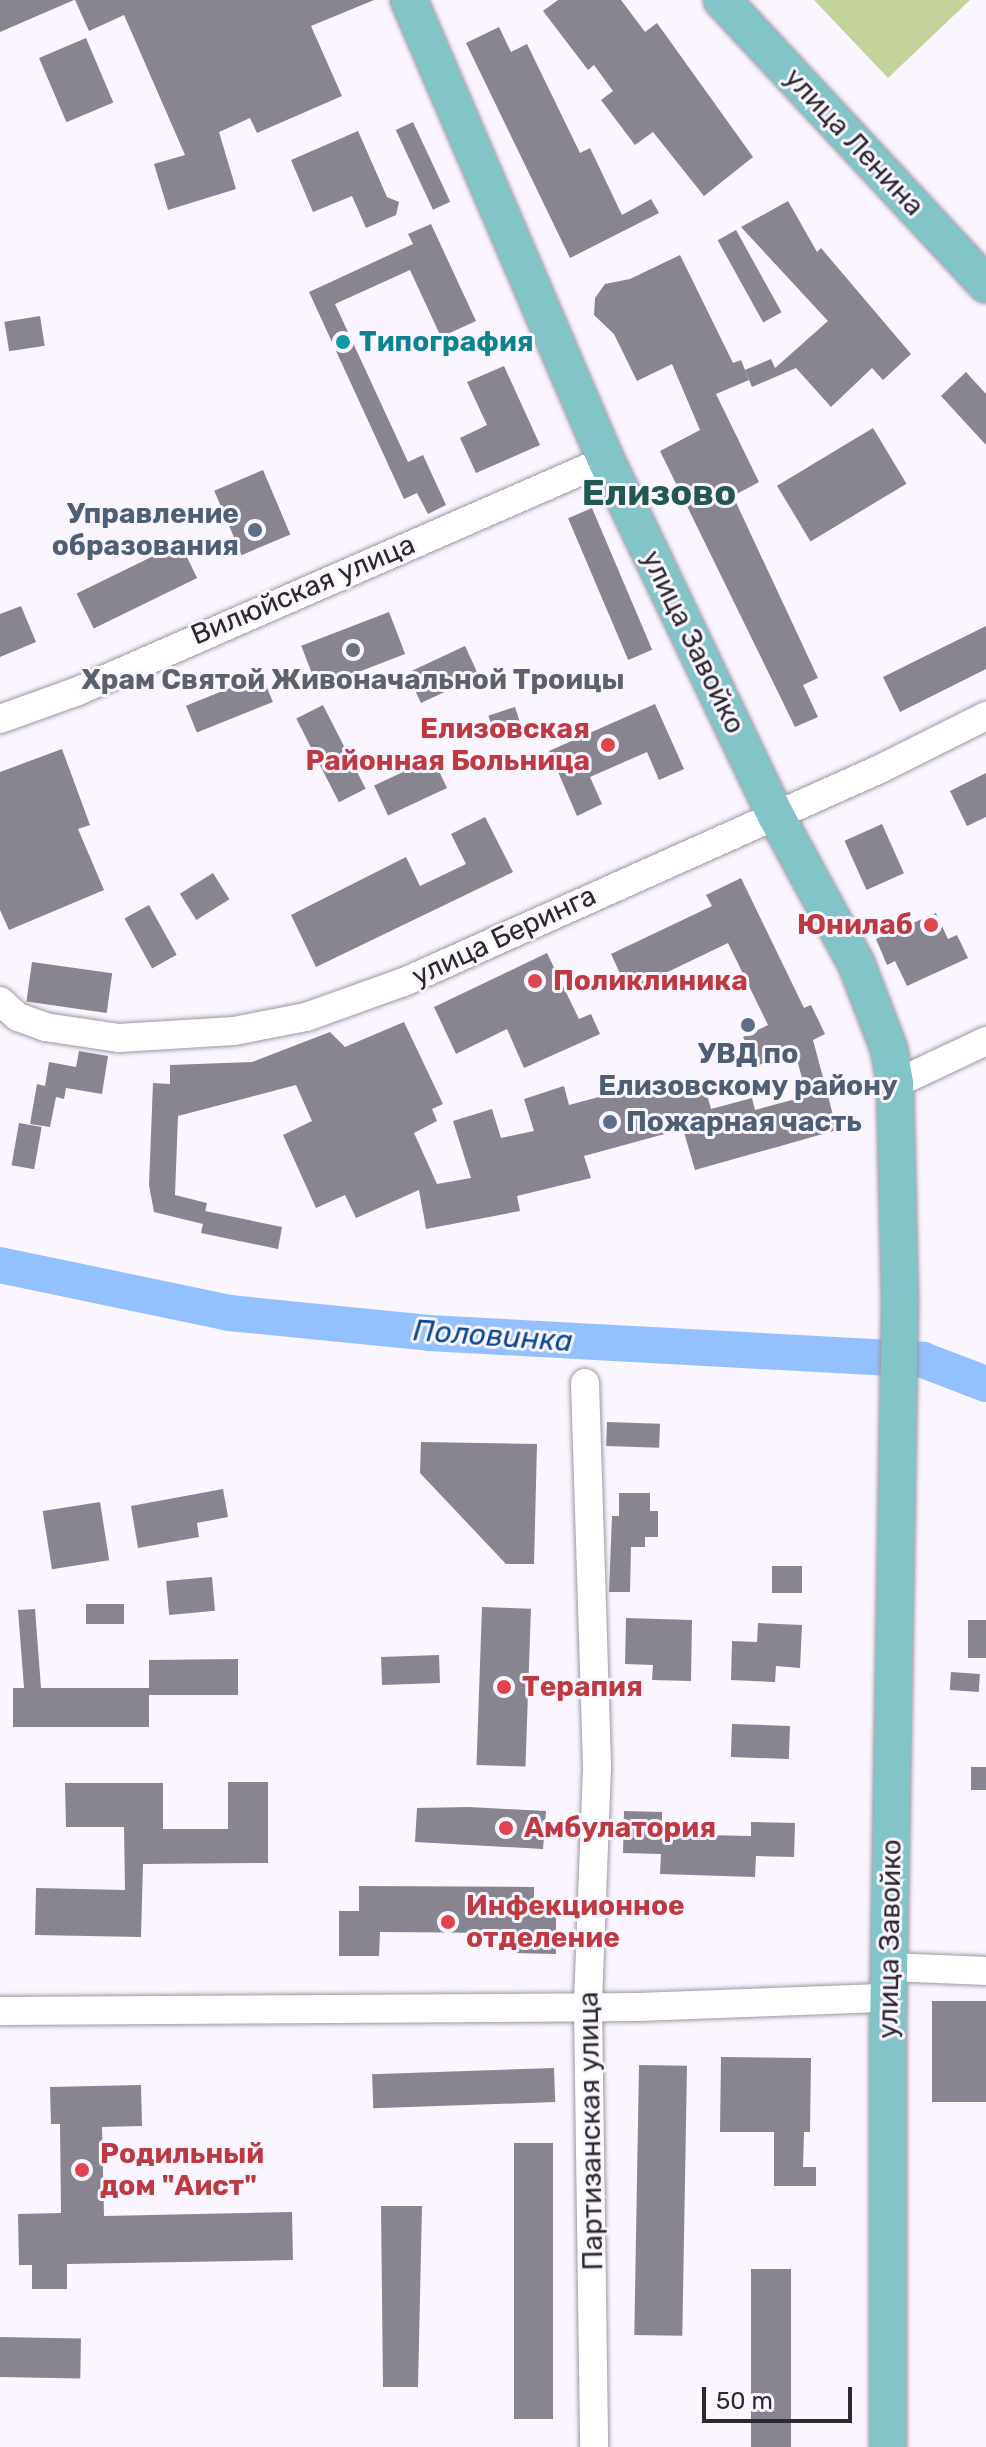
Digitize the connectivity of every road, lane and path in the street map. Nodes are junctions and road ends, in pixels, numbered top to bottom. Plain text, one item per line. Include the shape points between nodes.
1 (409, 0) edge
2 (722, 0) edge
3 (986, 284) edge
4 (606, 460) junction
5 (986, 716) edge
6 (0, 719) edge
7 (775, 814) junction
8 (0, 1001) edge
9 (986, 1041) edge
10 (895, 1084) junction
11 (585, 1383) dead end
12 (986, 1971) edge
13 (889, 1982) junction
14 (588, 2007) junction
15 (0, 2011) edge
16 (594, 2447) edge
17 (888, 2447) edge

1 - 4 main road, улица Завойко
2 - 3 main road, улица Ленина
4 - 6 street, Вилюйская улица via 78,691
4 - 7 main road, улица Завойко
5 - 7 street, улица Беринга
7 - 8 street, улица Беринга via 404,982 306,1017 256,1028 119,1038 45,1027 18,1017
7 - 10 main road, улица Завойко via 871,995
9 - 10 street
10 - 13 main road, улица Завойко via 900,1298
11 - 14 street, Партизанская улица via 597,1768
12 - 13 street
13 - 14 street
13 - 17 main road, улица Завойко
14 - 15 street
14 - 16 street, Партизанская улица

